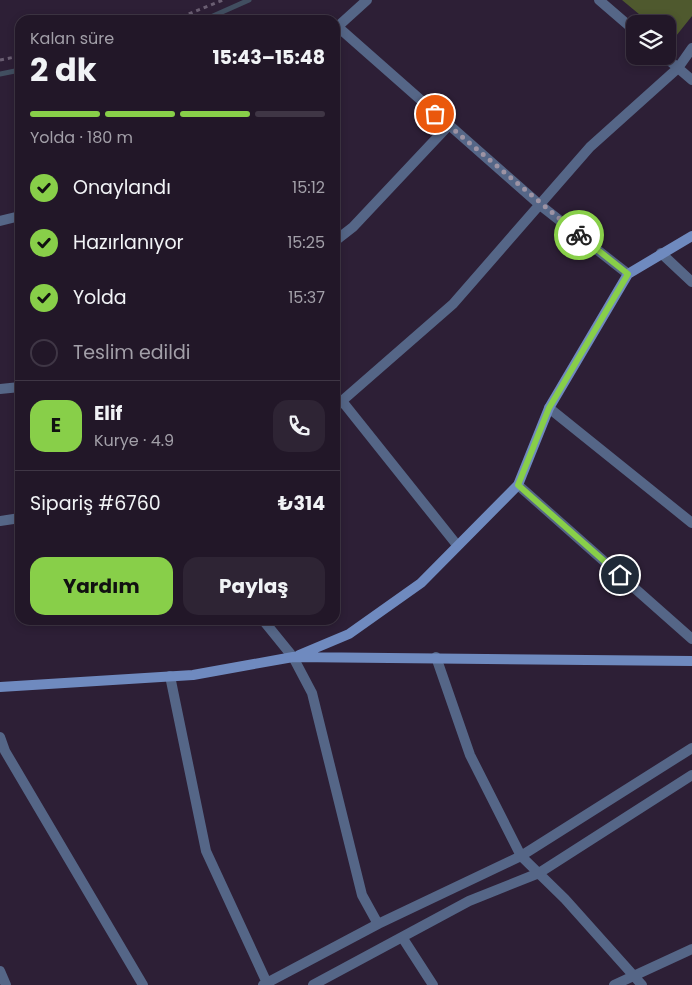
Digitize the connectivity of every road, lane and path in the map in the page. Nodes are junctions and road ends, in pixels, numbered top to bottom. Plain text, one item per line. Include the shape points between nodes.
1 (223, 0) edge
2 (367, 0) edge
3 (599, 0) edge
4 (186, 15) edge
5 (626, 23) edge
6 (340, 24) edge
7 (340, 31) edge
8 (692, 48) edge
9 (15, 57) edge
10 (0, 60) edge
11 (674, 65) edge
12 (678, 68) junction
13 (692, 80) edge
14 (449, 126) junction
15 (540, 205) junction
16 (15, 217) edge
17 (0, 221) edge
18 (692, 236) edge
19 (340, 237) edge
20 (661, 253) junction
21 (628, 274) junction
22 (692, 282) edge
23 (15, 388) edge
24 (0, 389) edge
25 (340, 403) edge
26 (340, 405) edge
27 (549, 408) junction
28 (518, 485) junction
29 (15, 518) edge
30 (0, 520) edge
31 (692, 524) edge
32 (457, 545) junction
33 (267, 625) edge
34 (692, 639) edge
35 (293, 657) junction
36 (436, 658) junction
37 (692, 661) edge
38 (170, 676) junction
39 (0, 687) edge
40 (0, 737) edge
41 (692, 748) edge
42 (692, 775) edge
43 (521, 856) junction
44 (539, 874) junction
45 (378, 924) junction
46 (402, 937) junction
47 (692, 949) edge
48 (0, 971) edge
49 (634, 976) junction
50 (265, 984) edge
51 (6, 985) edge
52 (143, 985) edge
53 (312, 985) edge
54 (433, 985) edge
55 (614, 985) edge
56 (642, 985) edge

1 - 4 path
2 - 6 street
3 - 5 street
7 - 14 street
8 - 12 street
9 - 10 path
11 - 12 street
12 - 13 street
12 - 15 street via 590,147
14 - 15 street
14 - 19 street
15 - 21 street
15 - 25 street via 453,304
16 - 17 street
18 - 20 street
20 - 21 street
20 - 22 street
21 - 27 street
23 - 24 street
26 - 32 street
27 - 28 street
27 - 31 street
28 - 32 street
28 - 34 street
29 - 30 street
32 - 35 street via 421,583 349,634
33 - 35 street
35 - 36 street
35 - 38 street via 193,675
35 - 45 street via 312,693 362,895
36 - 37 street
36 - 43 street via 470,756
38 - 39 street
38 - 50 street via 206,851
40 - 52 street via 4,750
41 - 43 street
42 - 44 street
43 - 44 street
43 - 45 street
44 - 46 street via 468,901
44 - 49 street
45 - 50 street
46 - 53 street
46 - 54 street
47 - 49 street
48 - 51 street
49 - 55 street
49 - 56 street

